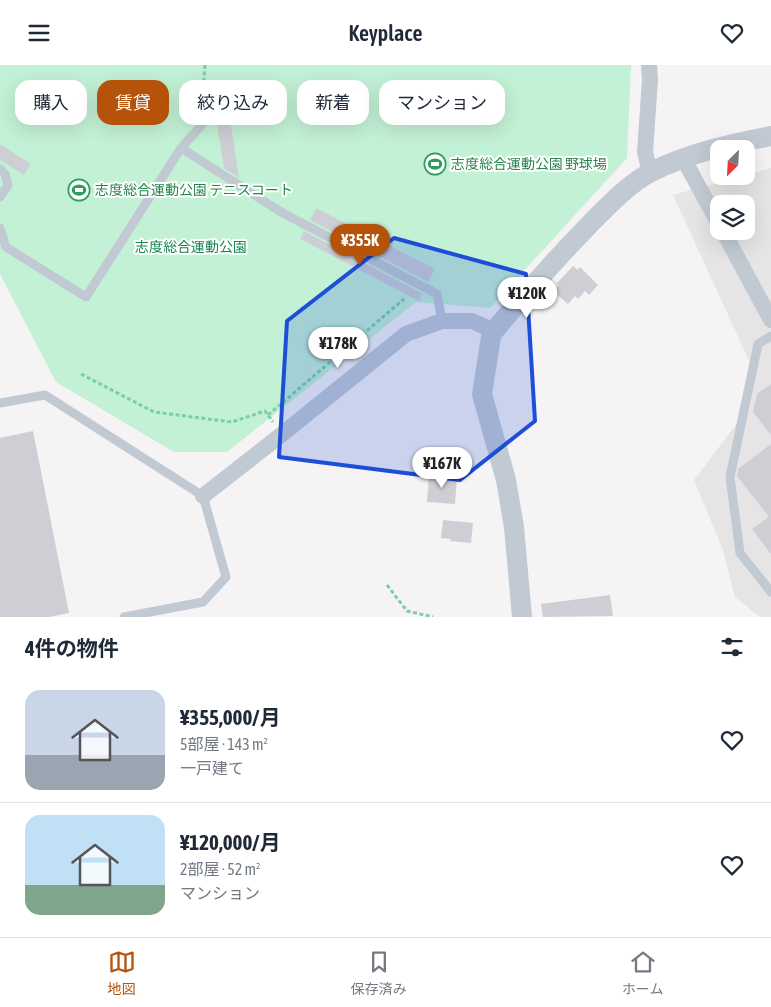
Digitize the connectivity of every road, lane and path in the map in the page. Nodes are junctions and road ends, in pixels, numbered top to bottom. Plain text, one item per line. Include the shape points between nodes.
1 (205, 65) edge
2 (649, 65) edge
3 (204, 80) edge
4 (201, 125) edge
5 (771, 136) edge
6 (181, 147) junction
7 (683, 158) junction
8 (0, 169) edge
9 (650, 173) junction
10 (0, 197) edge
11 (710, 208) edge
12 (0, 228) edge
13 (728, 240) edge
14 (404, 299) dead end
15 (771, 320) edge
16 (442, 321) junction
17 (494, 331) junction
18 (771, 336) edge
19 (81, 375) dead end
20 (0, 403) edge
21 (268, 415) junction
22 (281, 435) junction
23 (203, 496) junction
24 (387, 585) dead end
25 (771, 592) edge
26 (124, 617) edge
27 (433, 617) edge
28 (522, 617) edge

1 - 3 path
2 - 9 street via 645,152
4 - 6 lane
5 - 7 street via 715,147
6 - 12 lane via 86,297 6,247
6 - 16 lane via 281,212 437,295
7 - 9 street
7 - 11 street
8 - 10 lane via 8,185
9 - 17 street via 608,205 553,262
13 - 15 street
14 - 21 path
16 - 17 street via 472,321
16 - 22 street via 406,334
17 - 28 street via 482,394 506,480
18 - 25 lane via 758,344 730,477 740,553
19 - 21 path via 154,412 232,422 265,411
20 - 23 lane via 45,395
21 - 22 path
22 - 23 street
23 - 26 lane via 226,577 203,602
24 - 27 path via 407,611

